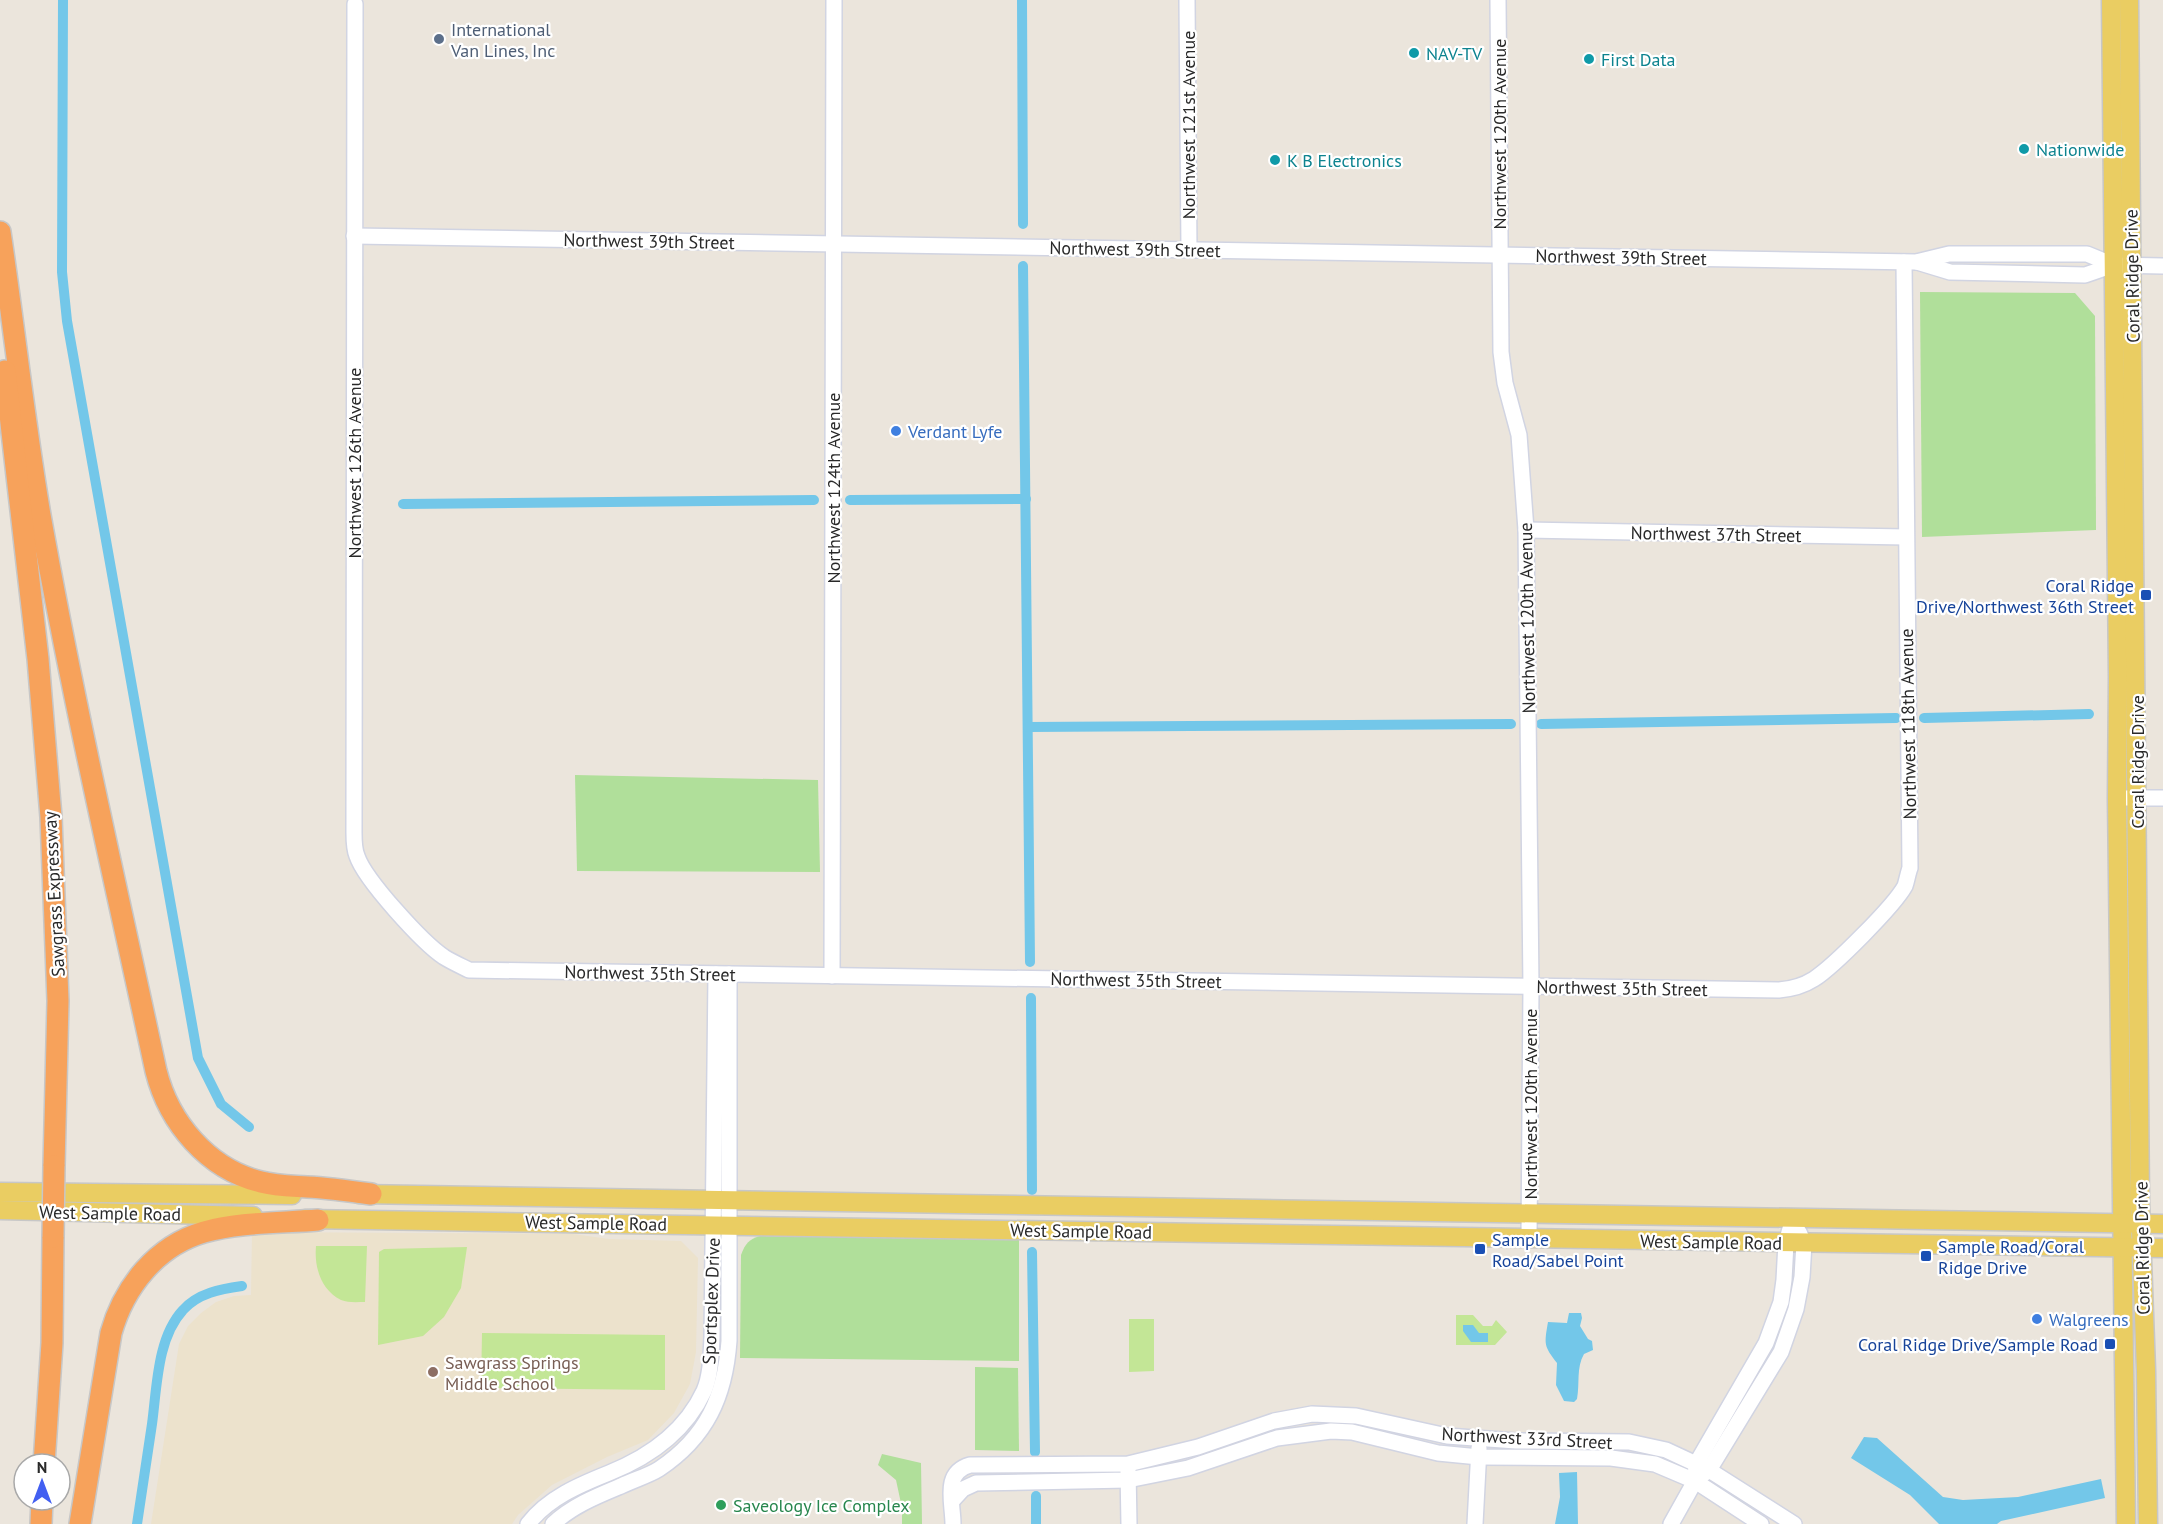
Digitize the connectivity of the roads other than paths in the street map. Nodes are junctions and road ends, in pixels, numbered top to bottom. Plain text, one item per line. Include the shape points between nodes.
1 (834, 0) edge
2 (1187, 0) edge
3 (1498, 0) edge
4 (2112, 0) edge
5 (2129, 0) edge
6 (355, 4) dead end
7 (0, 232) edge
8 (354, 236) junction
9 (833, 244) junction
10 (1189, 250) junction
11 (1500, 255) junction
12 (1910, 262) junction
13 (2123, 265) junction
14 (2163, 266) edge
15 (0, 326) edge
16 (1526, 531) junction
17 (1906, 537) junction
18 (2116, 546) junction
19 (2135, 580) junction
20 (2117, 798) junction
21 (2137, 798) junction
22 (2163, 798) edge
23 (395, 909) joint
24 (1874, 922) joint
25 (722, 974) junction
26 (832, 976) junction
27 (1531, 987) junction
28 (0, 1192) edge
29 (371, 1194) junction
30 (722, 1200) junction
31 (0, 1210) edge
32 (1530, 1214) junction
33 (1793, 1218) junction
34 (318, 1220) junction
35 (2121, 1223) junction
36 (2141, 1224) junction
37 (2163, 1224) edge
38 (721, 1225) junction
39 (1529, 1239) junction
40 (1795, 1243) junction
41 (2122, 1248) junction
42 (2141, 1248) junction
43 (2163, 1248) edge
44 (1331, 1414) junction
45 (1331, 1431) junction
46 (1480, 1439) junction
47 (45, 1452) edge
48 (1479, 1457) junction
49 (1128, 1464) junction
50 (1703, 1467) junction
51 (1128, 1480) junction
52 (1695, 1481) junction
53 (952, 1501) junction
54 (80, 1524) edge
55 (528, 1524) edge
56 (553, 1524) edge
57 (953, 1524) edge
58 (1129, 1524) edge
59 (1475, 1524) edge
60 (1671, 1524) edge
61 (1761, 1524) edge
62 (1794, 1524) edge
63 (2126, 1524) edge
64 (2148, 1524) edge

1 - 9 street, Northwest 124th Avenue
2 - 10 street, Northwest 121st Avenue
3 - 11 street, Northwest 120th Avenue
4 - 13 main road, Coral Ridge Drive
5 - 13 main road, Coral Ridge Drive
6 - 8 street, Northwest 126th Avenue
7 - 29 highway via 51,572 162,1092 191,1139 237,1173 269,1184
8 - 9 street, Northwest 39th Street
8 - 23 street, Northwest 126th Avenue via 354,833 356,855 365,872
9 - 10 street, Northwest 39th Street
9 - 26 street, Northwest 124th Avenue
10 - 11 street, Northwest 39th Street
11 - 12 street, Northwest 39th Street
11 - 16 street, Northwest 120th Avenue via 1501,352 1519,435
12 - 13 street, Northwest 39th Street via 1948,254 2087,254
12 - 17 street, Northwest 118th Avenue
13 - 14 street, Northwest 39th Street
13 - 18 main road, Coral Ridge Drive
13 - 19 main road, Coral Ridge Drive
15 - 47 highway, Sawgrass Expressway, bridge via 38,659 51,817 58,1001 52,1343
16 - 17 street, Northwest 37th Street
16 - 27 street, Northwest 120th Avenue
17 - 24 street, Northwest 118th Avenue via 1910,868 1906,884
18 - 19 main road
18 - 20 main road, Coral Ridge Drive
19 - 21 main road, Coral Ridge Drive
20 - 21 street
20 - 35 main road, Coral Ridge Drive
21 - 22 street
21 - 36 main road, Coral Ridge Drive
23 - 25 street, Northwest 35th Street via 444,957 469,970
24 - 27 street, Northwest 35th Street via 1821,974 1796,988
25 - 26 street, Northwest 35th Street
25 - 30 street
26 - 27 street, Northwest 35th Street
27 - 32 street, Northwest 120th Avenue
28 - 29 main road, West Sample Road
29 - 30 main road, West Sample Road
30 - 32 main road, West Sample Road
30 - 38 street, Sportsplex Drive
31 - 34 main road, West Sample Road
32 - 33 main road, West Sample Road
32 - 39 street, Northwest 120th Avenue
33 - 35 main road, West Sample Road
33 - 40 street
34 - 38 main road, West Sample Road
34 - 54 highway via 204,1232 168,1249 138,1278 118,1309 111,1333
35 - 36 main road, West Sample Road
35 - 41 main road, Coral Ridge Drive
36 - 37 main road, West Sample Road
36 - 42 main road, Coral Ridge Drive
38 - 39 main road, West Sample Road
38 - 55 street, Sportsplex Drive via 711,1357 704,1391 671,1437 640,1459 571,1489
38 - 56 street, Sportsplex Drive via 727,1358 712,1411 696,1436 657,1470 591,1499
39 - 40 main road, West Sample Road
40 - 41 main road, West Sample Road
40 - 50 street via 1802,1277 1782,1353
41 - 42 main road, West Sample Road
41 - 63 main road, Coral Ridge Drive
42 - 43 main road, West Sample Road
42 - 64 main road, Coral Ridge Drive
44 - 45 street
44 - 46 street, Northwest 33rd Street
44 - 49 street, Northwest 33rd Street via 1274,1421 1198,1447
45 - 48 street, Northwest 33rd Street via 1352,1432 1438,1453
45 - 51 street, Northwest 33rd Street via 1277,1438 1188,1468
46 - 48 street
46 - 50 street, Northwest 33rd Street via 1629,1442 1666,1450
48 - 52 street, Northwest 33rd Street via 1631,1460 1664,1467
48 - 59 street
49 - 51 street
49 - 53 street, Northwest 33rd Street via 960,1468 951,1488
50 - 52 street
50 - 62 street, Northwest 33rd Street
51 - 53 street, Northwest 33rd Street via 976,1483
51 - 58 street
52 - 60 street
52 - 61 street, Northwest 33rd Street
53 - 57 street

